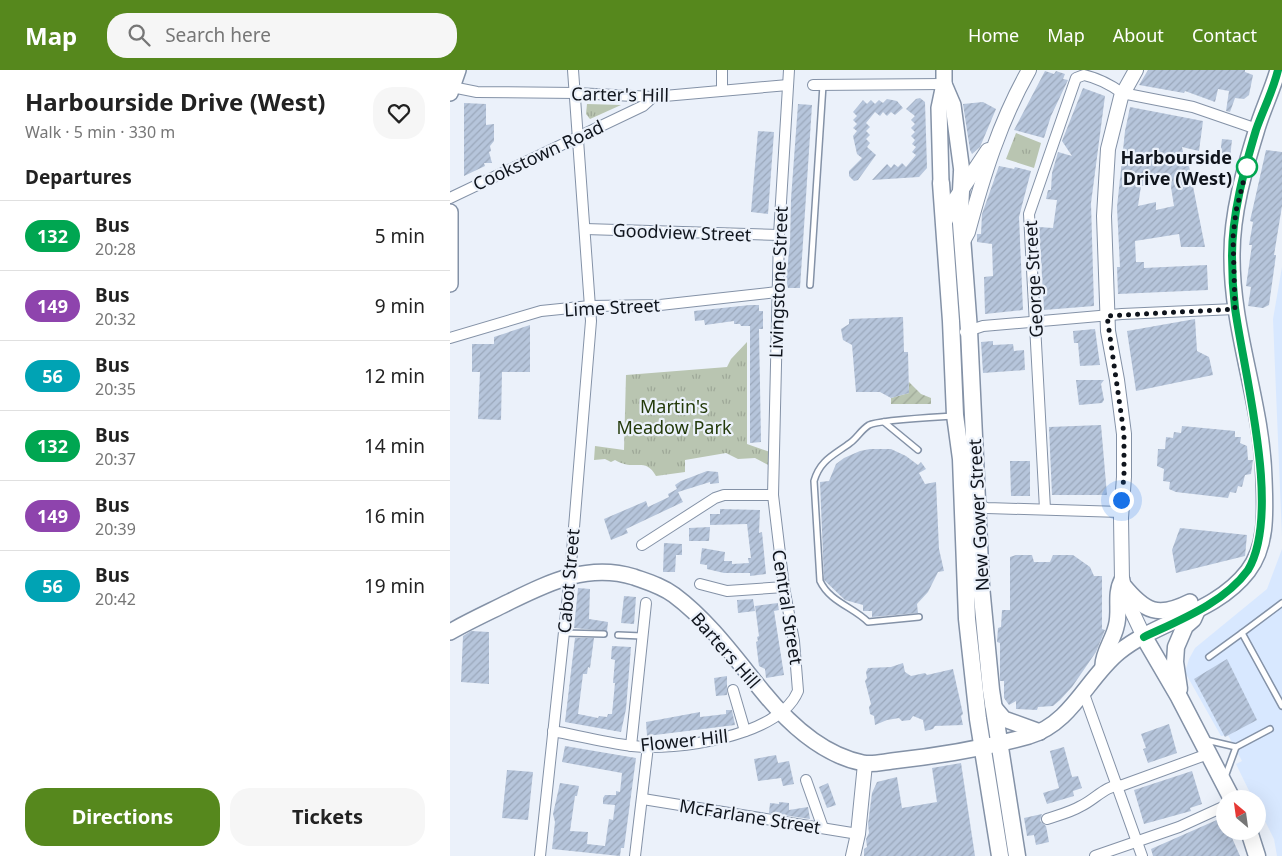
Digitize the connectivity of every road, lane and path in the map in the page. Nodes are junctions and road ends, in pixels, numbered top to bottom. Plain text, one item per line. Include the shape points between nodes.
1 (457, 70) edge
2 (573, 70) edge
3 (722, 70) edge
4 (789, 70) edge
5 (1029, 70) edge
6 (1136, 70) edge
7 (1278, 70) edge
8 (944, 77) edge
9 (451, 85) edge
10 (788, 85) junction
11 (818, 85) joint
12 (722, 89) junction
13 (576, 93) junction
14 (1122, 93) junction
15 (652, 97) junction
16 (1257, 129) junction
17 (998, 132) junction
18 (579, 136) junction
19 (962, 172) joint
20 (941, 183) joint
21 (961, 193) junction
22 (450, 198) edge
23 (450, 212) edge
24 (945, 222) junction
25 (585, 228) junction
26 (779, 235) junction
27 (963, 241) junction
28 (450, 284) edge
29 (810, 284) dead end
30 (777, 292) junction
31 (590, 306) junction
32 (1235, 309) junction
33 (1107, 316) junction
34 (1034, 323) junction
35 (969, 330) junction
36 (952, 336) junction
37 (450, 338) edge
38 (955, 416) junction
39 (884, 422) junction
40 (918, 450) dead end
41 (773, 495) junction
42 (970, 503) junction
43 (1045, 509) junction
44 (1121, 512) junction
45 (642, 545) dead end
46 (570, 576) junction
47 (1122, 583) junction
48 (700, 584) dead end
49 (784, 587) junction
50 (1226, 592) junction
51 (1282, 602) edge
52 (646, 603) dead end
53 (1197, 610) junction
54 (919, 617) dead end
55 (450, 632) edge
56 (564, 633) junction
57 (1242, 633) junction
58 (604, 634) dead end
59 (618, 635) dead end
60 (643, 636) junction
61 (1144, 637) junction
62 (1209, 658) dead end
63 (1104, 668) junction
64 (733, 690) dead end
65 (1084, 694) junction
66 (1179, 697) junction
67 (993, 706) junction
68 (1282, 706) edge
69 (780, 712) junction
70 (1270, 729) dead end
71 (745, 731) junction
72 (553, 732) junction
73 (1040, 732) junction
74 (1200, 738) junction
75 (991, 744) junction
76 (631, 746) junction
77 (648, 746) junction
78 (1236, 747) junction
79 (1208, 754) junction
80 (865, 764) junction
81 (806, 780) dead end
82 (1116, 785) junction
83 (1228, 790) edge
84 (1229, 790) edge
85 (643, 799) junction
86 (1216, 810) edge
87 (1047, 819) dead end
88 (823, 828) junction
89 (858, 834) junction
90 (1252, 840) edge
91 (1137, 842) junction
92 (540, 856) edge
93 (635, 856) edge
94 (853, 856) edge
95 (1000, 856) edge
96 (1017, 856) edge
97 (1095, 856) edge
98 (1142, 856) edge
99 (1257, 856) edge

1 - 9 main road
2 - 13 street, Cabot Street
3 - 12 street
4 - 10 street, Livingstone Street
5 - 17 street
6 - 14 street
7 - 16 main road
8 - 11 street
8 - 19 main road via 953,105
8 - 20 main road via 939,108
9 - 13 street, Carter's Hill via 464,91 488,93
10 - 12 street, Carter's Hill
10 - 26 street, Livingstone Street
11 - 29 lane
12 - 15 street, Carter's Hill
13 - 15 street, Carter's Hill
13 - 18 street, Cabot Street
14 - 16 street via 1193,107
14 - 33 street via 1107,158 1104,216
14 - 34 street, George Street via 1109,84 1084,75 1076,78 1029,214
15 - 18 street, Cookstown Road via 643,106
16 - 32 main road via 1234,226
17 - 21 street
17 - 27 street
18 - 22 street, Cookstown Road
18 - 25 street, Cabot Street
19 - 21 main road, New Gower Street
20 - 24 main road, New Gower Street
21 - 24 street
21 - 27 main road, New Gower Street
23 - 28 main road
24 - 36 main road, New Gower Street
25 - 26 street, Goodview Street
25 - 31 street, Cabot Street
26 - 30 street, Livingstone Street
27 - 35 main road, New Gower Street
30 - 31 street, Lime Street via 660,305
30 - 41 street, Livingstone Street
31 - 37 street, Lime Street via 541,311
31 - 46 street, Cabot Street
32 - 33 street
32 - 50 main road via 1263,452 1265,510 1262,538 1254,561
33 - 34 street
33 - 44 street via 1124,434
34 - 35 street
34 - 43 street, George Street
35 - 36 street
35 - 42 main road, New Gower Street
36 - 38 main road, New Gower Street
38 - 39 lane
38 - 42 main road, New Gower Street
39 - 40 lane
39 - 54 lane via 868,426 828,457 816,473 820,581 832,596 868,622
41 - 45 street via 715,498
41 - 49 street, Central Street
42 - 43 street
42 - 67 main road, New Gower Street
42 - 75 main road, New Gower Street via 967,619
43 - 44 street
44 - 47 street
46 - 55 main road, Barters Hill via 544,585
46 - 56 street, Cabot Street
46 - 69 main road, Barters Hill via 599,572 622,574 652,583 673,595 700,618
47 - 50 main road via 1144,606 1164,612 1210,592
47 - 61 street
47 - 63 main road via 1118,588 1116,627 1103,659
48 - 49 street via 727,591
49 - 69 street, Central Street via 799,682 796,697
50 - 53 main road
51 - 57 lane
52 - 60 street
53 - 61 main road
53 - 66 main road via 1185,626 1175,652
56 - 58 lane
56 - 72 street, Cabot Street
57 - 62 lane
57 - 68 lane
59 - 60 lane
60 - 76 street
61 - 63 main road via 1118,653
61 - 66 main road
63 - 65 main road
64 - 71 street
65 - 73 main road
65 - 82 street
66 - 74 main road
67 - 73 main road via 1004,719
67 - 75 main road, New Gower Street
69 - 71 street, Flower Hill
69 - 80 main road, Barters Hill via 816,743
70 - 78 lane
71 - 77 street, Flower Hill via 713,741
72 - 76 street, Flower Hill
72 - 92 street, Cabot Street
73 - 75 main road
74 - 78 lane
74 - 79 main road
75 - 80 main road
75 - 95 main road, New Gower Street
75 - 96 main road, New Gower Street
76 - 77 street, Flower Hill
77 - 85 street
78 - 84 lane via 1226,775
79 - 82 street
79 - 83 main road
80 - 89 street
81 - 88 street
82 - 87 street via 1082,806
82 - 91 street
85 - 88 street, McFarlane Street
85 - 93 street
86 - 91 street
88 - 89 street, McFarlane Street
89 - 94 street
90 - 99 main road
91 - 97 street
91 - 98 street

